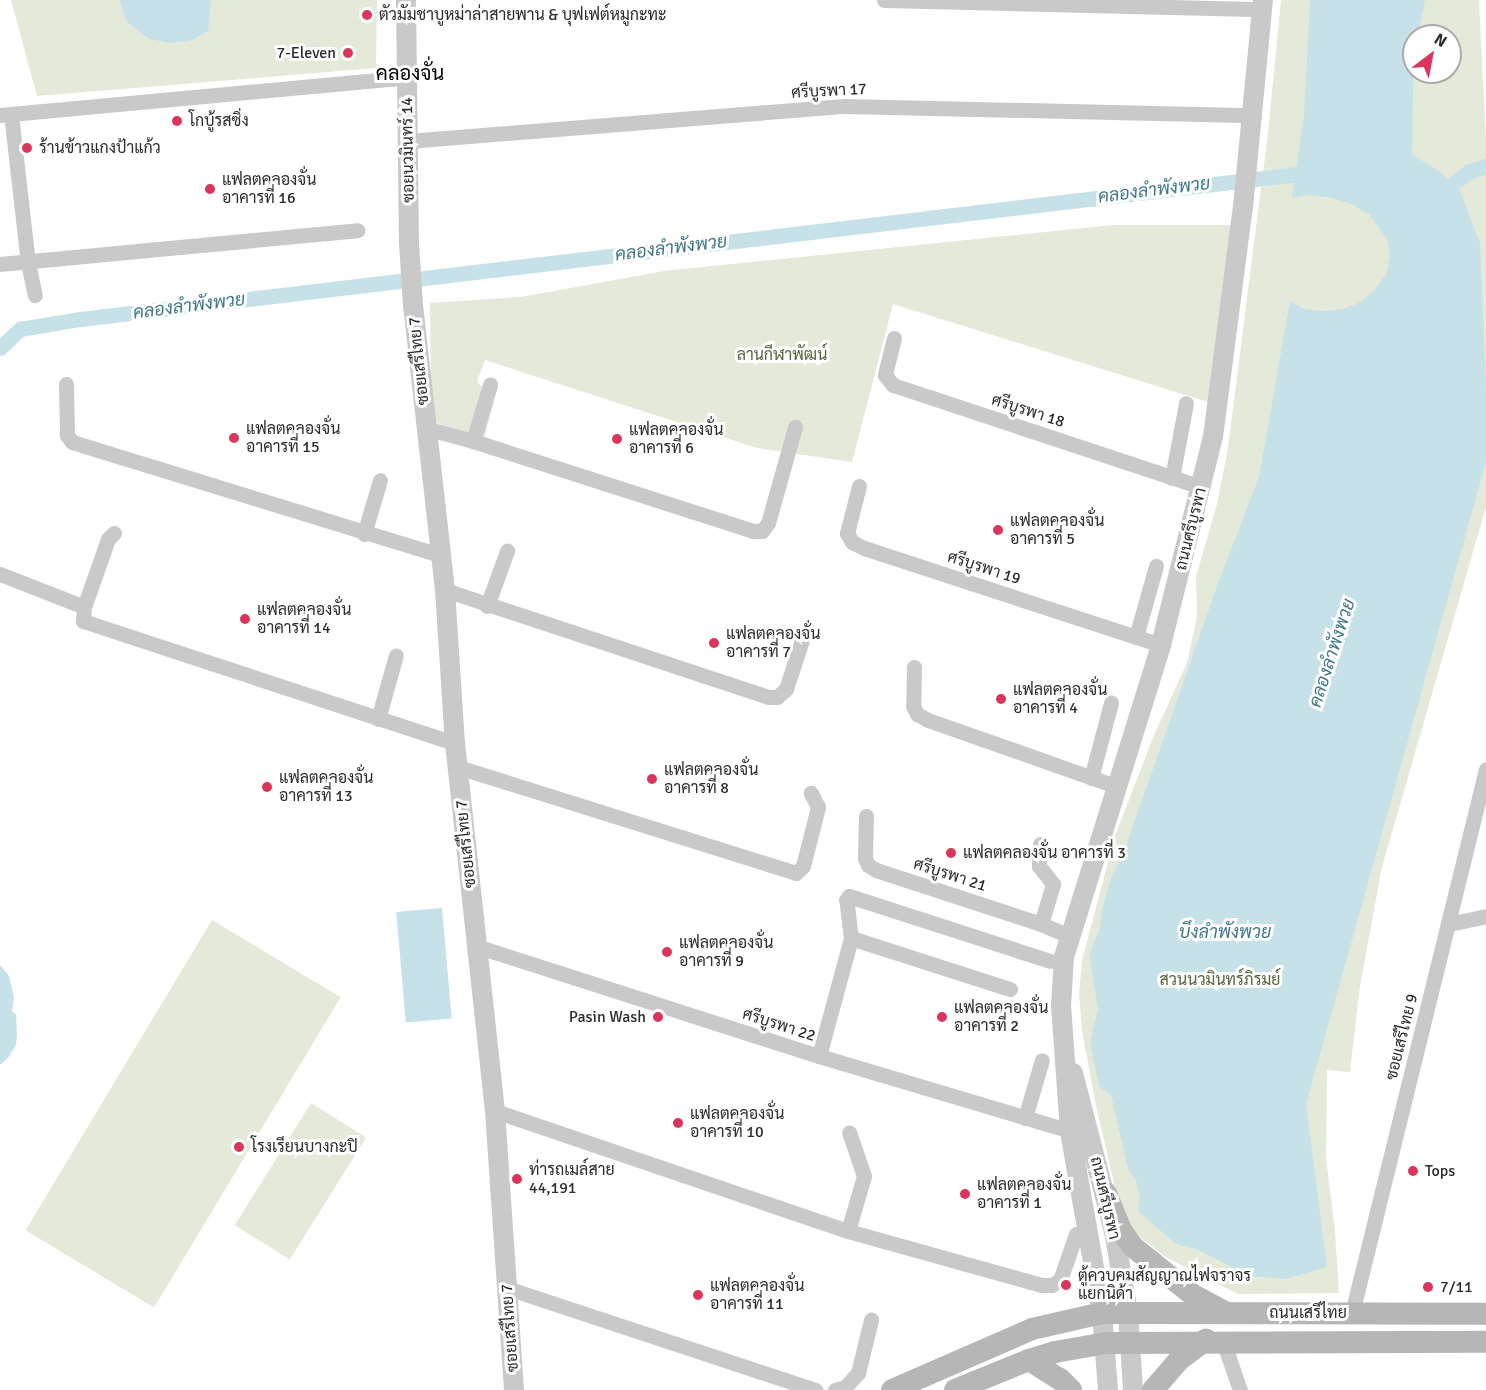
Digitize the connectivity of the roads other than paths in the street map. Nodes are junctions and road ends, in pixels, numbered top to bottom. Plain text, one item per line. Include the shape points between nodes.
1 (406, 0) edge
2 (885, 0) edge
3 (1263, 5) edge
4 (407, 77) junction
5 (6, 114) edge
6 (1252, 115) junction
7 (408, 141) junction
8 (357, 230) dead end
9 (28, 263) junction
10 (0, 264) edge
11 (34, 295) dead end
12 (413, 299) joint
13 (894, 338) dead end
14 (66, 384) dead end
15 (490, 385) dead end
16 (1186, 403) dead end
17 (795, 427) dead end
18 (425, 428) junction
19 (473, 441) junction
20 (1172, 478) junction
21 (380, 480) dead end
22 (859, 486) dead end
23 (1202, 487) junction
24 (114, 533) dead end
25 (364, 534) junction
26 (507, 551) dead end
27 (440, 555) junction
28 (1156, 566) dead end
29 (0, 574) edge
30 (445, 590) junction
31 (487, 606) junction
32 (84, 607) junction
33 (804, 634) dead end
34 (1136, 637) junction
35 (1161, 645) junction
36 (396, 655) dead end
37 (914, 667) dead end
38 (1111, 703) dead end
39 (378, 718) junction
40 (455, 743) junction
41 (458, 767) junction
42 (1486, 769) edge
43 (1091, 778) junction
44 (1118, 787) junction
45 (811, 793) dead end
46 (866, 816) dead end
47 (1040, 844) dead end
48 (1486, 916) edge
49 (1041, 924) junction
50 (1449, 924) junction
51 (1069, 936) junction
52 (851, 938) junction
53 (479, 947) junction
54 (1050, 961) dead end
55 (1010, 989) dead end
56 (1064, 1045) junction
57 (819, 1056) junction
58 (1042, 1060) dead end
59 (495, 1111) junction
60 (1025, 1118) junction
61 (1070, 1131) junction
62 (849, 1132) dead end
63 (1106, 1193) junction
64 (848, 1231) junction
65 (1076, 1234) dead end
66 (507, 1288) junction
67 (1485, 1311) edge
68 (1128, 1312) junction
69 (1102, 1313) junction
70 (1227, 1313) junction
71 (1352, 1313) junction
72 (871, 1320) dead end
73 (1131, 1341) junction
74 (1214, 1341) junction
75 (1486, 1342) edge
76 (1106, 1343) junction
77 (1029, 1360) junction
78 (514, 1390) edge
79 (816, 1390) edge
80 (835, 1390) edge
81 (892, 1390) edge
82 (955, 1390) edge
83 (1071, 1390) edge
84 (1108, 1390) edge
85 (1133, 1390) edge
86 (1153, 1390) edge
87 (1240, 1390) edge

1 - 4 street, ซอยนวมินทร์ 14
2 - 3 street
3 - 6 street, ถนนศรีบูรพา
4 - 5 street
4 - 7 street, ซอยนวมินทร์ 14
5 - 9 street
6 - 7 street, ศรีบูรพา 17 via 845,106
6 - 23 street, ถนนศรีบูรพา via 1214,427
7 - 12 street, ซอยนวมินทร์ 14
8 - 9 street
9 - 10 street
9 - 11 street
12 - 18 street, ซอยเสรีไทย 7
13 - 20 street, ศรีบูรพา 18 via 885,375 887,382
14 - 25 street via 67,435 72,442
15 - 19 street
16 - 20 street
17 - 19 street via 768,523 762,531
18 - 19 street
18 - 27 street, ซอยเสรีไทย 7
20 - 23 street, ศรีบูรพา 18
21 - 25 street
22 - 34 street, ศรีบูรพา 19 via 847,533 852,542
23 - 35 street, ถนนศรีบูรพา
24 - 32 street via 108,539
25 - 27 street
26 - 31 street
27 - 30 street, ซอยเสรีไทย 7
28 - 34 street
29 - 32 street
30 - 31 street
30 - 40 street, ซอยเสรีไทย 7
31 - 33 street via 777,698 786,689
32 - 39 street via 83,621
34 - 35 street, ศรีบูรพา 19
35 - 44 street, ถนนศรีบูรพา
36 - 39 street
37 - 43 street via 913,706 917,714
38 - 43 street
39 - 40 street
40 - 41 street, ซอยเสรีไทย 7
41 - 45 street via 796,873 803,866 818,807
41 - 53 street, ซอยเสรีไทย 7
42 - 50 street, ซอยเสรีไทย 9
43 - 44 street
44 - 51 street, ถนนศรีบูรพา
46 - 49 street, ศรีบูรพา 21 via 865,858 876,870
47 - 49 street via 1039,866 1053,884
48 - 50 street
49 - 51 street, ศรีบูรพา 21
50 - 71 street, ซอยเสรีไทย 9
51 - 56 street, ถนนศรีบูรพา via 1061,998
52 - 54 street via 846,900 849,896
52 - 55 street
52 - 57 street
53 - 57 street, ศรีบูรพา 22
53 - 59 street, ซอยเสรีไทย 7
56 - 61 street, ถนนศรีบูรพา
56 - 63 street, ถนนศรีบูรพา
57 - 60 street, ศรีบูรพา 22
58 - 60 street
59 - 64 street
59 - 66 street, ซอยเสรีไทย 7
60 - 61 street, ศรีบูรพา 22
61 - 69 street, ถนนศรีบูรพา
62 - 64 street via 864,1176
63 - 68 street, ถนนศรีบูรพา
63 - 70 main road via 1132,1246 1193,1294
64 - 65 street via 1041,1286 1060,1280
66 - 78 street, ซอยเสรีไทย 7
66 - 79 street
67 - 71 main road, ถนนเสรีไทย
68 - 69 main road, ถนนเสรีไทย
68 - 70 main road, ถนนเสรีไทย
68 - 73 street, ถนนศรีบูรพา
69 - 76 street, ถนนศรีบูรพา
69 - 81 main road, ถนนเสรีไทย via 1032,1329
70 - 71 main road, ถนนเสรีไทย
72 - 80 street via 858,1373 845,1387
73 - 74 main road, ถนนเสรีไทย
73 - 76 main road, ถนนเสรีไทย
73 - 85 street, ถนนศรีบูรพา
74 - 75 main road, ถนนเสรีไทย
74 - 86 main road via 1179,1360
74 - 87 street
76 - 77 main road, ถนนเสรีไทย
76 - 84 street, ถนนศรีบูรพา
77 - 82 main road, ถนนเสรีไทย
77 - 83 main road

